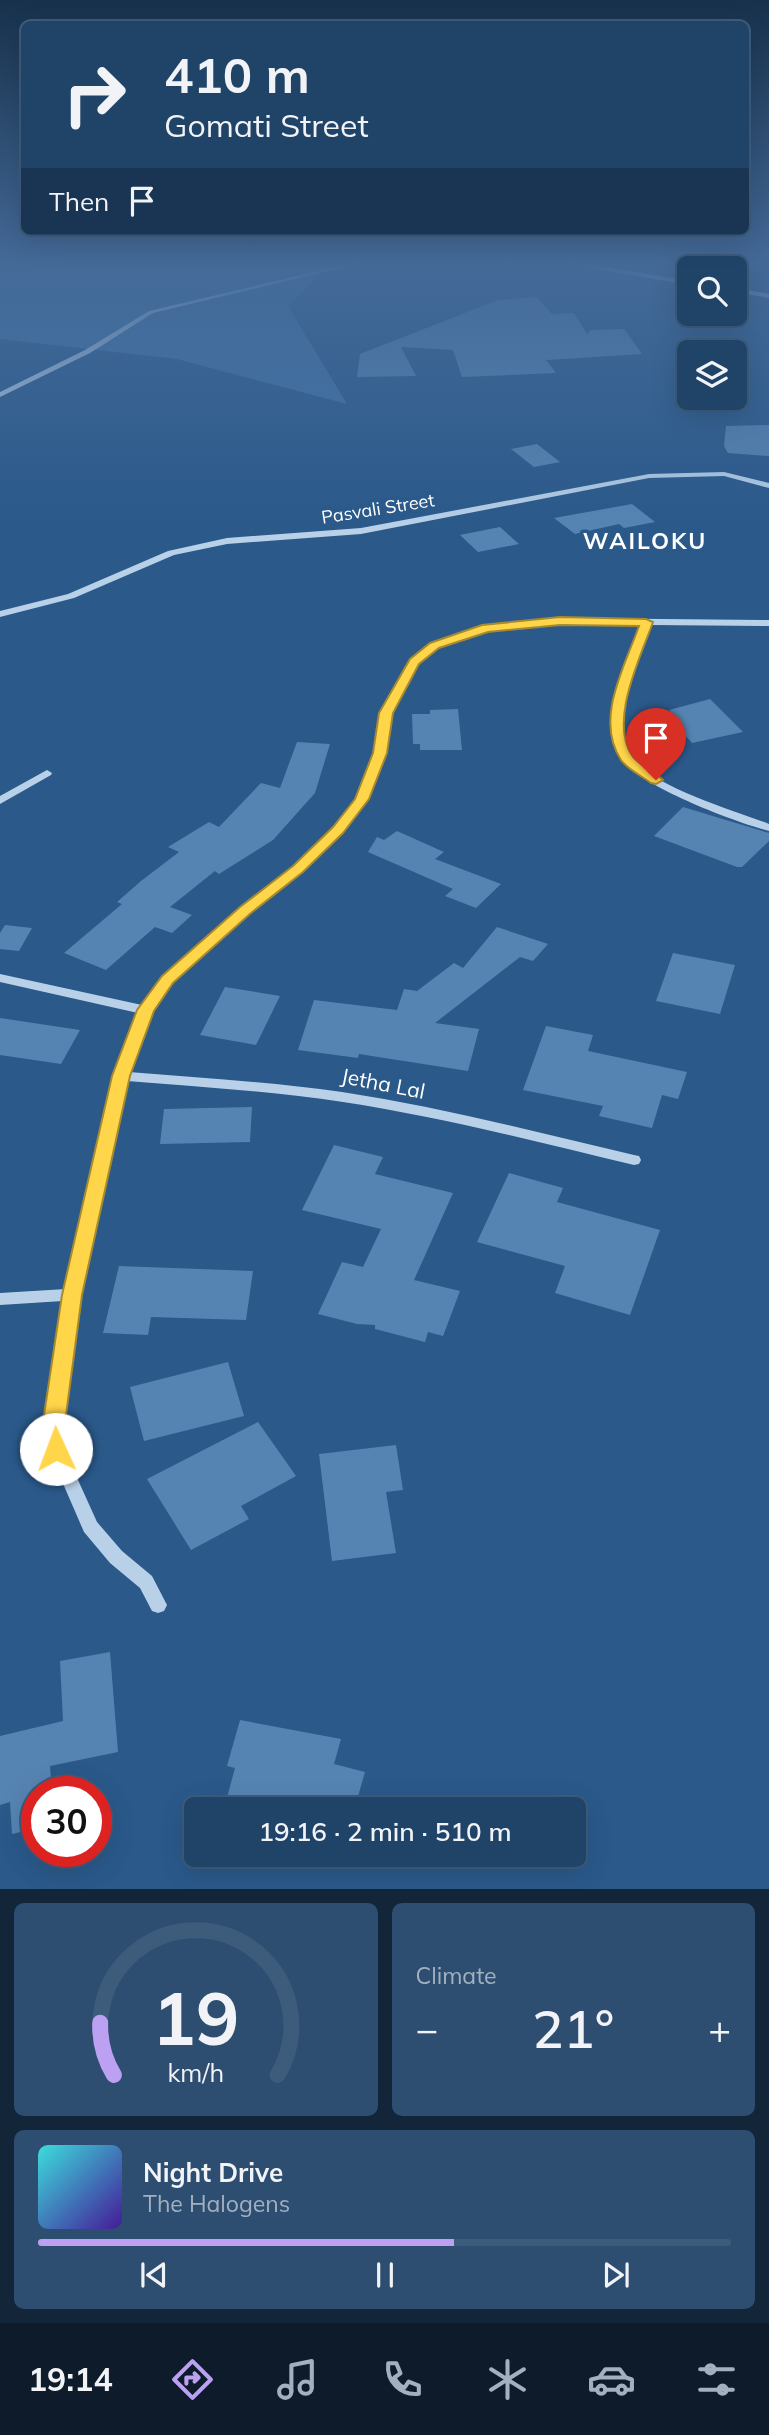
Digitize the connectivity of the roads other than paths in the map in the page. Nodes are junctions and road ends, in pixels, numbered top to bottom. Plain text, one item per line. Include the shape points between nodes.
1 (93, 349) edge
2 (0, 395) edge
3 (769, 486) edge
4 (0, 614) edge
5 (646, 622) junction
6 (769, 623) edge
7 (47, 773) dead end
8 (0, 801) edge
9 (769, 828) edge
10 (0, 978) edge
11 (145, 1010) junction
12 (121, 1076) junction
13 (634, 1160) dead end
14 (72, 1295) junction
15 (0, 1299) edge
16 (158, 1605) dead end

1 - 2 street
3 - 4 street, Pasvali Street via 724,474 649,476 360,531 227,541 171,553 71,596
5 - 6 street
5 - 9 street via 616,712 627,760 678,791
5 - 11 street via 560,621 487,628 435,645 409,669 386,713 380,753 362,799 338,830 167,980
7 - 8 street
10 - 11 street
11 - 12 street
12 - 13 street, Jetha Lal via 345,1097
12 - 14 street
14 - 15 street
14 - 16 street via 55,1415 56,1449 90,1527 146,1582

